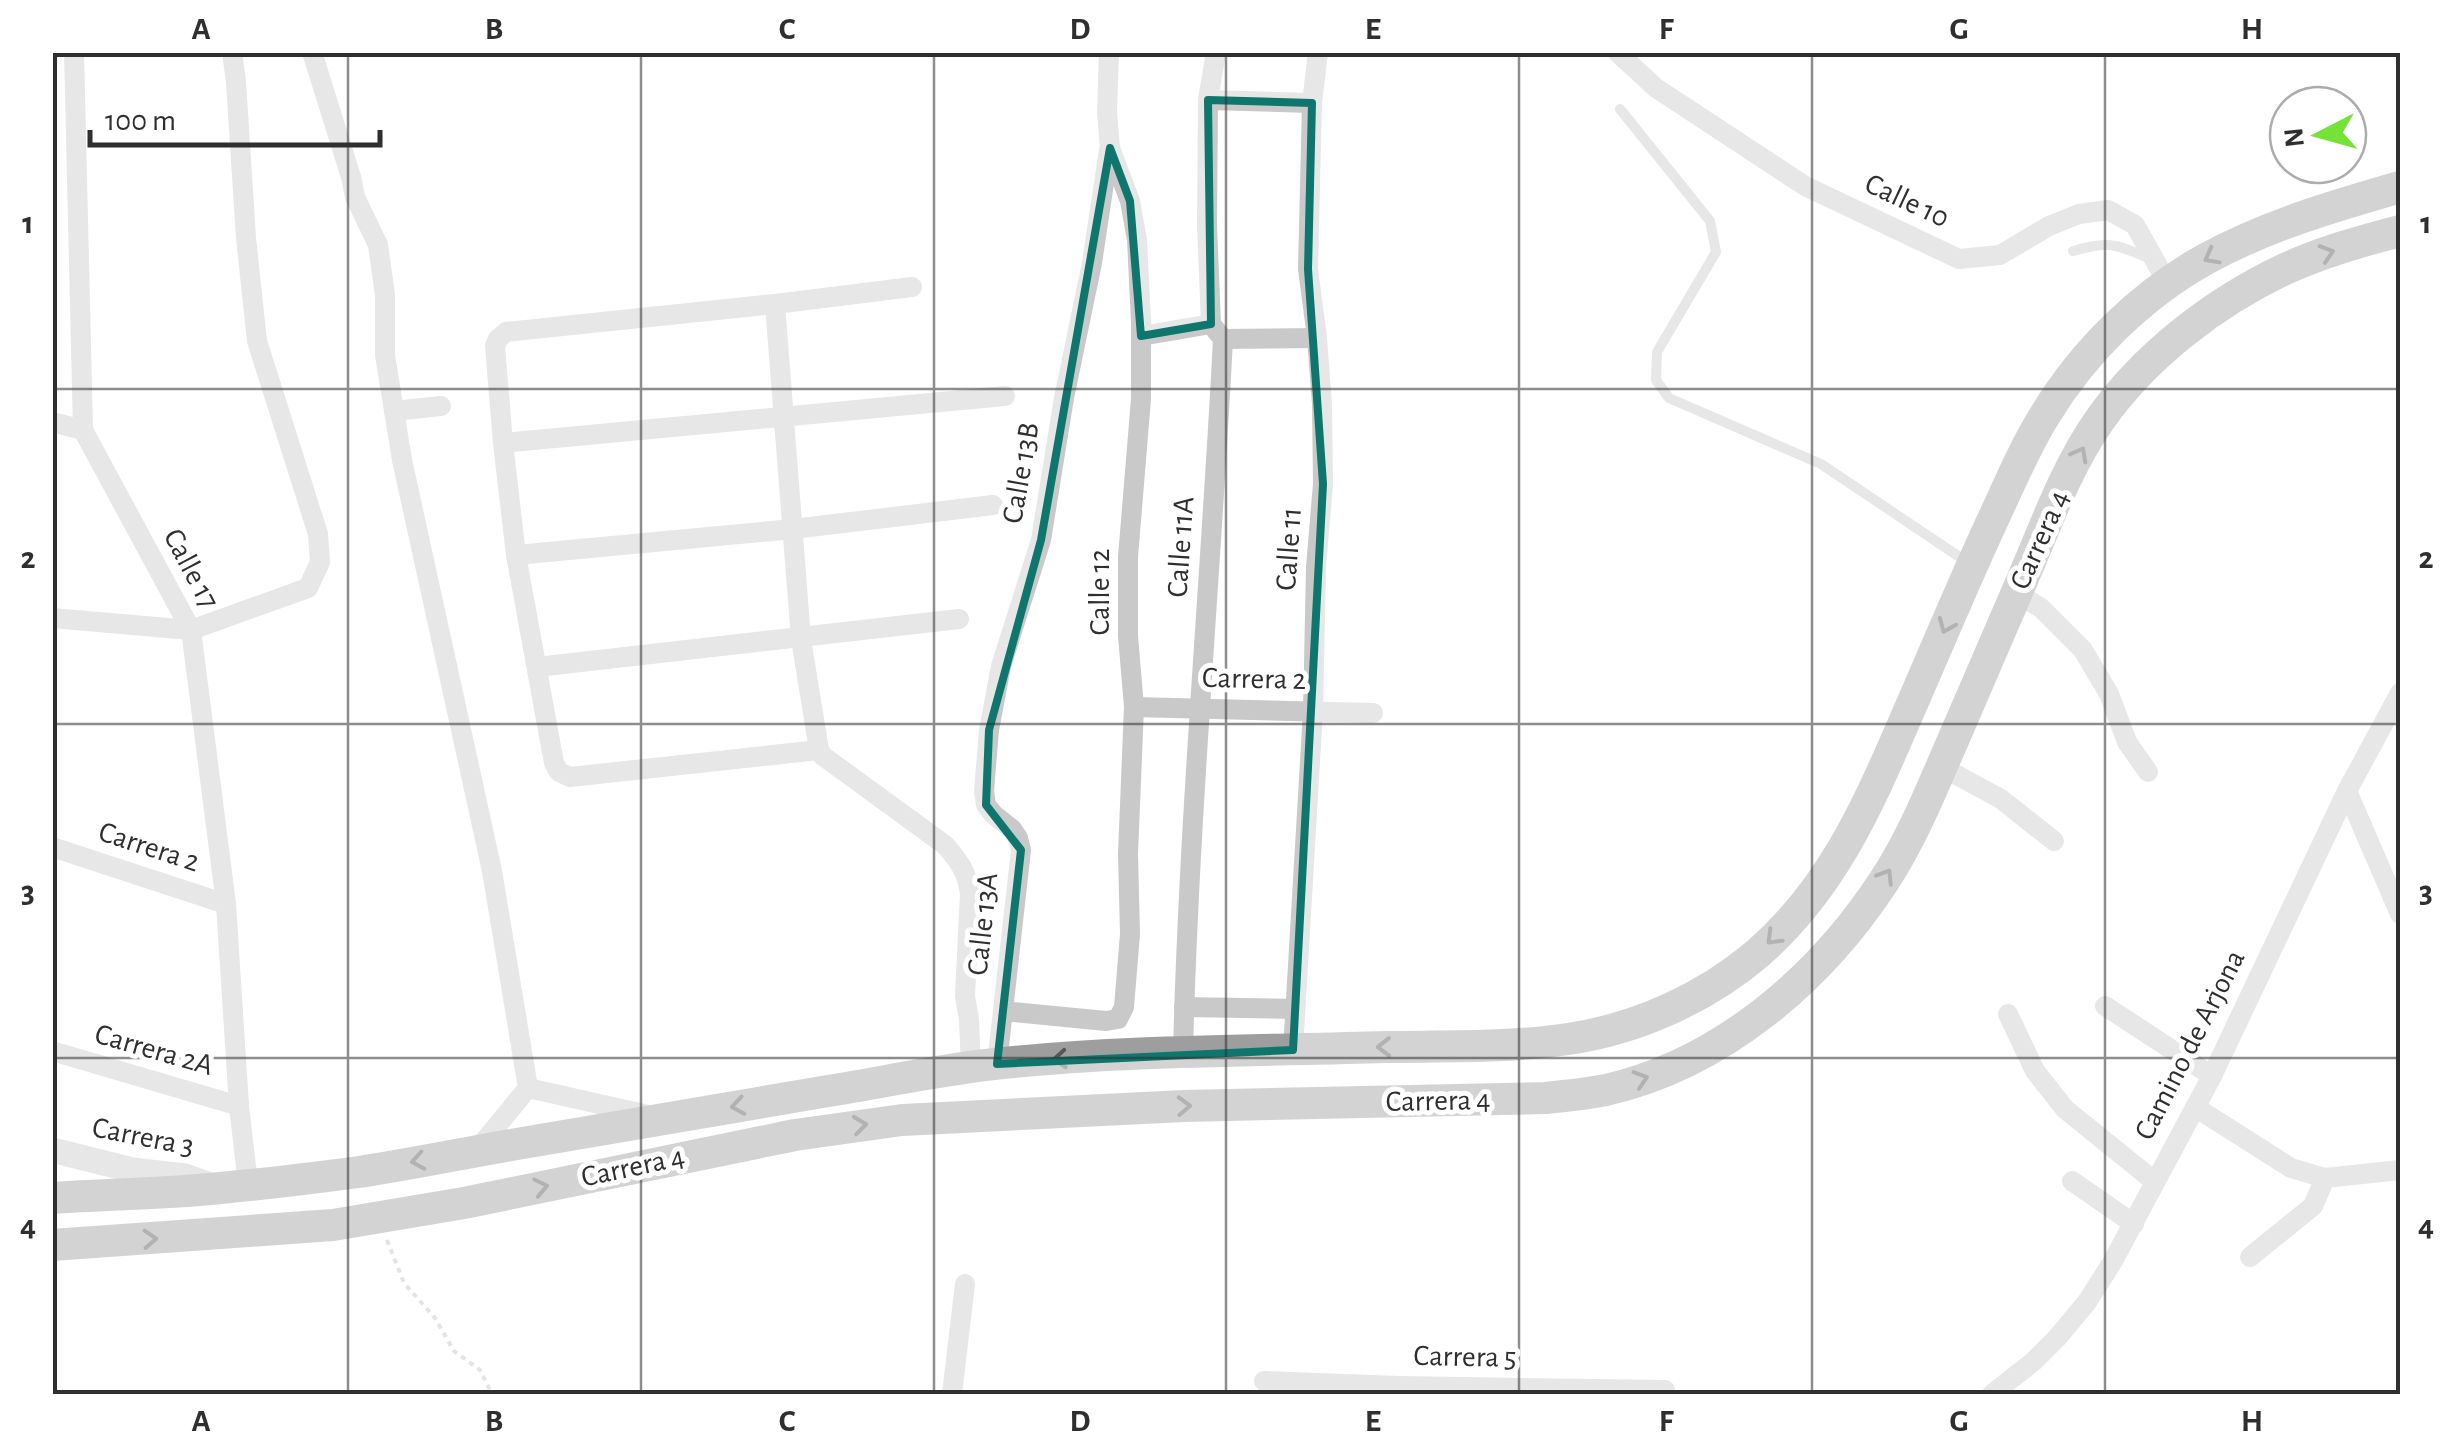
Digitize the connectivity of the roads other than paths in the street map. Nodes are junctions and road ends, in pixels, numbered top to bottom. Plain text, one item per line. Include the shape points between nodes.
1 (74, 52) edge
2 (232, 52) edge
3 (312, 52) edge
4 (1109, 52) edge
5 (1216, 52) edge
6 (1318, 52) edge
7 (1617, 52) edge
8 (1208, 100) junction
9 (1312, 103) junction
10 (1620, 109) dead end
11 (1110, 148) junction
12 (2400, 187) edge
13 (2400, 231) edge
14 (2073, 251) dead end
15 (2160, 271) junction
16 (912, 287) dead end
17 (775, 304) junction
18 (1217, 331) junction
19 (1141, 336) junction
20 (1317, 338) junction
21 (1005, 396) dead end
22 (441, 406) dead end
23 (394, 411) junction
24 (784, 416) junction
25 (52, 422) edge
26 (83, 430) junction
27 (503, 443) junction
28 (993, 504) dead end
29 (792, 530) junction
30 (516, 556) junction
31 (1972, 565) junction
32 (2017, 593) junction
33 (52, 618) edge
34 (960, 619) dead end
35 (191, 630) junction
36 (801, 638) junction
37 (537, 667) junction
38 (2400, 692) edge
39 (1134, 707) junction
40 (1199, 708) junction
41 (1313, 710) junction
42 (1372, 713) dead end
43 (819, 750) junction
44 (1942, 767) junction
45 (2148, 772) dead end
46 (2346, 792) junction
47 (986, 805) joint
48 (2054, 841) dead end
49 (52, 847) edge
50 (226, 904) junction
51 (2400, 914) edge
52 (2104, 1006) dead end
53 (1184, 1007) junction
54 (1294, 1009) junction
55 (1003, 1012) junction
56 (2008, 1014) dead end
57 (1443, 1046) junction
58 (1293, 1050) junction
59 (52, 1051) edge
60 (1183, 1052) junction
61 (975, 1067) junction
62 (2212, 1076) junction
63 (528, 1088) junction
64 (1444, 1101) junction
65 (239, 1106) junction
66 (2196, 1107) junction
67 (664, 1118) junction
68 (52, 1150) edge
69 (476, 1151) junction
70 (2400, 1170) edge
71 (2325, 1178) junction
72 (2072, 1181) dead end
73 (2154, 1181) junction
74 (234, 1186) junction
75 (52, 1198) edge
76 (2134, 1224) junction
77 (52, 1244) edge
78 (2250, 1257) dead end
79 (965, 1284) dead end
80 (1264, 1381) dead end
81 (1398, 1390) edge
82 (1651, 1392) edge
83 (952, 1394) edge
84 (1992, 1394) edge

1 - 26 street, Calle 17
2 - 35 street via 257,341 318,534 320,562 308,588
3 - 23 street via 355,197 378,245
4 - 11 street, Calle 12
5 - 8 street, Calle 11A
6 - 9 street, Calle 11
7 - 15 street, Calle 10 via 1656,88 1805,186 1958,259 2000,256 2078,214 2108,210 2135,226
8 - 9 street
8 - 18 street, Calle 11A via 1206,225
9 - 20 street, Calle 11 via 1308,270
10 - 31 lane via 1710,221 1716,252 1658,352 1656,380 1670,398 1821,464
11 - 19 street, Calle 12 via 1130,201
11 - 47 street, Calle 13B via 1041,540 1000,666 988,730
12 -> 15 highway, Carrera 4 via 2235,244 2202,262
32 -> 13 highway, Carrera 4 via 2083,446 2127,386 2166,348 2284,270
14 - 15 lane via 2110,244
15 - 31 highway, Carrera 4 via 2048,409
16 - 17 street
17 - 24 street
17 - 27 street via 506,332 496,346
18 - 19 street
18 - 20 street
18 - 40 street, Calle 11A via 1216,493
19 - 39 street, Calle 12 via 1128,557
20 - 41 street, Calle 11 via 1323,484
21 - 24 street
22 - 23 street
23 - 63 street via 492,872
24 - 27 street
24 - 29 street
25 - 26 street
26 - 35 street, Calle 17
27 - 30 street
28 - 29 street
29 - 30 street
29 - 36 street
30 - 37 street
31 -> 57 highway, Carrera 4 via 1853,834 1828,875 1758,953 1687,1000 1612,1030 1566,1040
32 - 44 highway, Carrera 4
32 - 45 street via 2083,650
33 - 35 street
34 - 36 street
35 - 50 street, Calle 17
36 - 37 street
36 - 43 street
37 - 43 street via 554,763 570,777
38 - 46 street, Camino de Arjona
39 - 40 street, Carrera 2
39 - 55 street, Calle 12 via 1124,1008 1106,1022
40 - 41 street, Carrera 2
40 - 53 street, Calle 11A
41 - 42 street, Carrera 2
41 - 54 street, Calle 11
43 - 61 street via 945,846 968,877 965,996
44 - 48 street
64 -> 44 highway, Carrera 4 via 1605,1090 1686,1062 1728,1038 1799,983 1860,915 1909,838
46 - 51 street
46 - 62 street, Camino de Arjona
47 - 55 street, Calle 13A via 1012,829 1021,850
49 - 50 street, Carrera 2
50 - 65 street, Calle 17
52 - 62 street
53 - 54 street
53 - 60 street, Calle 11A
54 - 58 street, Calle 11
55 - 61 street, Calle 13A
56 - 73 street via 2035,1071 2066,1109
57 -> 58 highway, Carrera 4
57 - 64 highway
58 - 60 highway, Carrera 4
59 - 65 street, Carrera 2A
60 -> 61 highway, Carrera 4
61 -> 67 highway, Carrera 4
62 - 66 street, Camino de Arjona
63 - 67 street
63 - 69 street
77 -> 64 highway, Carrera 4 via 378,1218 730,1146 902,1120
65 - 74 street, Calle 17
66 - 71 street via 2291,1168
66 - 73 street, Camino de Arjona
67 - 69 highway, Carrera 4
68 - 74 street, Carrera 3
69 -> 74 highway, Carrera 4
70 - 71 street
71 - 78 street via 2313,1206
72 - 76 street
73 - 76 street, Camino de Arjona
74 - 75 highway, Carrera 4
76 - 84 street, Camino de Arjona via 2067,1326
79 - 83 street
80 - 81 street, Carrera 5
81 - 82 street, Carrera 5

